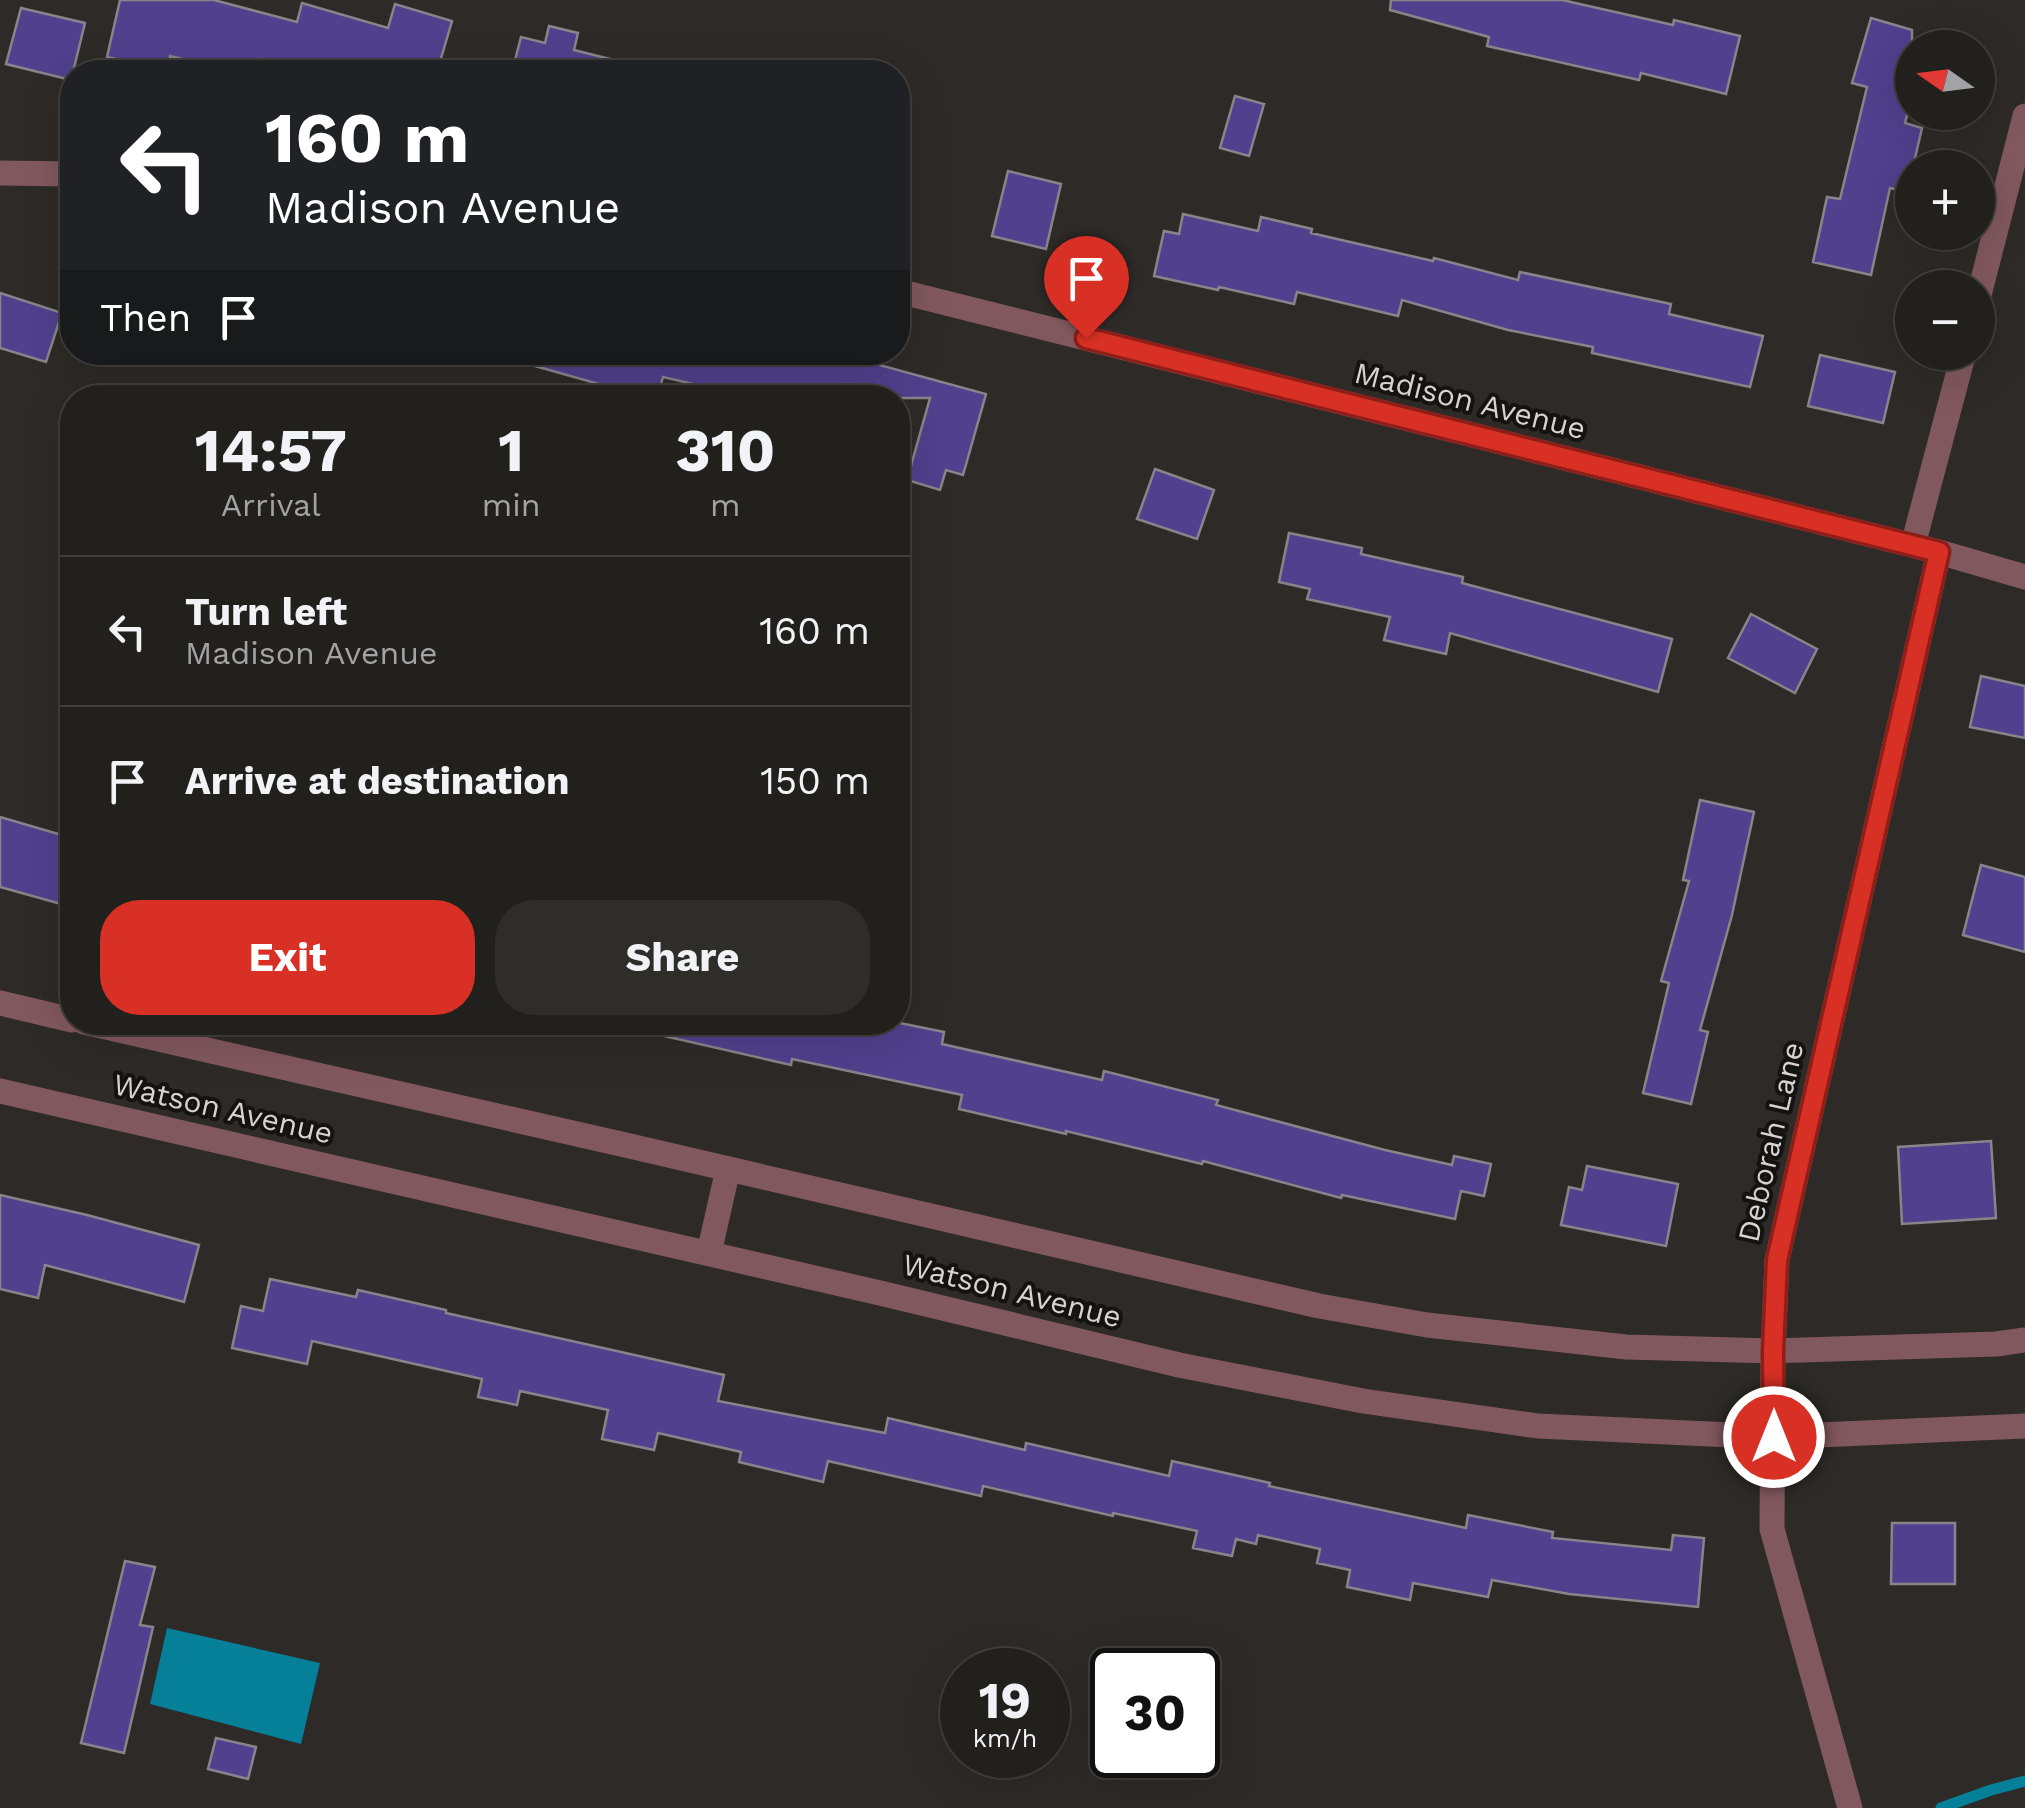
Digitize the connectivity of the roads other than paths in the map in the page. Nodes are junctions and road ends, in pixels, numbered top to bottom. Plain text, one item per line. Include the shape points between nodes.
1 (2025, 116) edge
2 (0, 173) edge
3 (60, 174) edge
4 (1985, 270) edge
5 (910, 293) edge
6 (1959, 370) edge
7 (1913, 546) junction
8 (1939, 552) junction
9 (2025, 576) edge
10 (0, 1003) edge
11 (60, 1017) edge
12 (141, 1035) edge
13 (0, 1091) edge
14 (728, 1168) junction
15 (708, 1254) junction
16 (2025, 1340) edge
17 (1773, 1351) junction
18 (2025, 1426) edge
19 (1774, 1437) junction
20 (1850, 1808) edge

1 - 4 street
2 - 3 street
5 - 7 street, Madison Avenue
6 - 7 street
7 - 8 street, Madison Avenue
8 - 9 street, Madison Avenue
8 - 17 street, Deborah Lane via 1777,1260
10 - 11 street
12 - 14 street, Watson Avenue
13 - 15 street, Watson Avenue
14 - 15 street
14 - 17 street, Watson Avenue via 1319,1306 1427,1325 1626,1348
15 - 19 street, Watson Avenue via 1363,1402 1538,1426
16 - 17 street, Watson Avenue
17 - 19 street, Deborah Lane
18 - 19 street, Watson Avenue
19 - 20 street, Deborah Lane via 1772,1530

